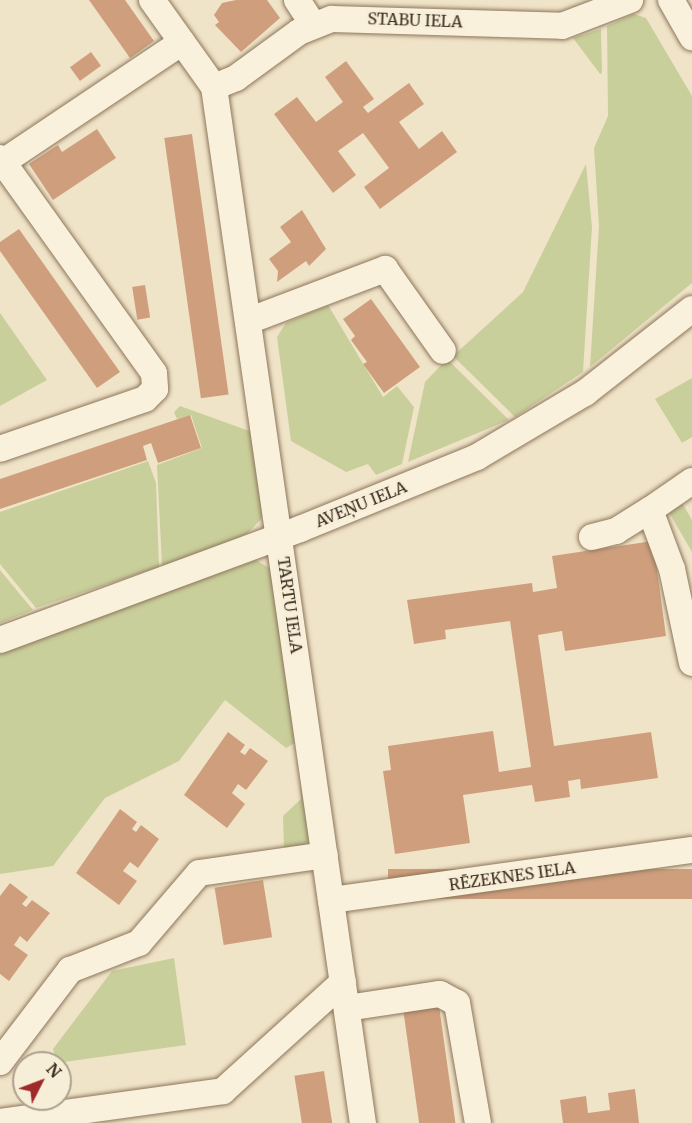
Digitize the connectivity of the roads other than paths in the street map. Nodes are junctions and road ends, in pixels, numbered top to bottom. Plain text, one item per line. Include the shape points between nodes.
1 (152, 0) edge
2 (297, 0) edge
3 (630, 0) edge
4 (670, 0) edge
5 (314, 25) junction
6 (692, 37) edge
7 (182, 42) junction
8 (214, 87) junction
9 (1, 161) edge
10 (692, 309) edge
11 (248, 321) junction
12 (443, 351) dead end
13 (0, 449) edge
14 (692, 481) edge
15 (650, 510) junction
16 (280, 537) junction
17 (592, 537) dead end
18 (0, 640) edge
19 (692, 663) edge
20 (692, 850) edge
21 (325, 855) junction
22 (332, 900) junction
23 (343, 982) junction
24 (347, 1008) junction
25 (0, 1062) edge
26 (0, 1122) edge
27 (363, 1123) edge
28 (478, 1123) edge

1 - 7 street
2 - 5 street
3 - 5 street, STABU IELA via 562,26 351,17
4 - 6 street
5 - 8 street, STABU IELA
7 - 8 street
7 - 9 street
8 - 11 street, TARTU IELA
9 - 13 street via 154,373 156,389 144,399
10 - 16 street, AVEŅU IELA via 585,393 523,433
11 - 12 street via 385,269
11 - 16 street, TARTU IELA
14 - 15 street
15 - 17 street via 616,531
15 - 19 street via 672,570
16 - 18 street, AVEŅU IELA
16 - 21 street, TARTU IELA
20 - 22 street, RĒZEKNES IELA
21 - 22 street, TARTU IELA
21 - 25 street via 199,873 139,943 70,970
22 - 23 street, TARTU IELA
23 - 24 street, TARTU IELA
23 - 26 street via 223,1091
24 - 27 street, TARTU IELA
24 - 28 street via 440,994 457,1003

